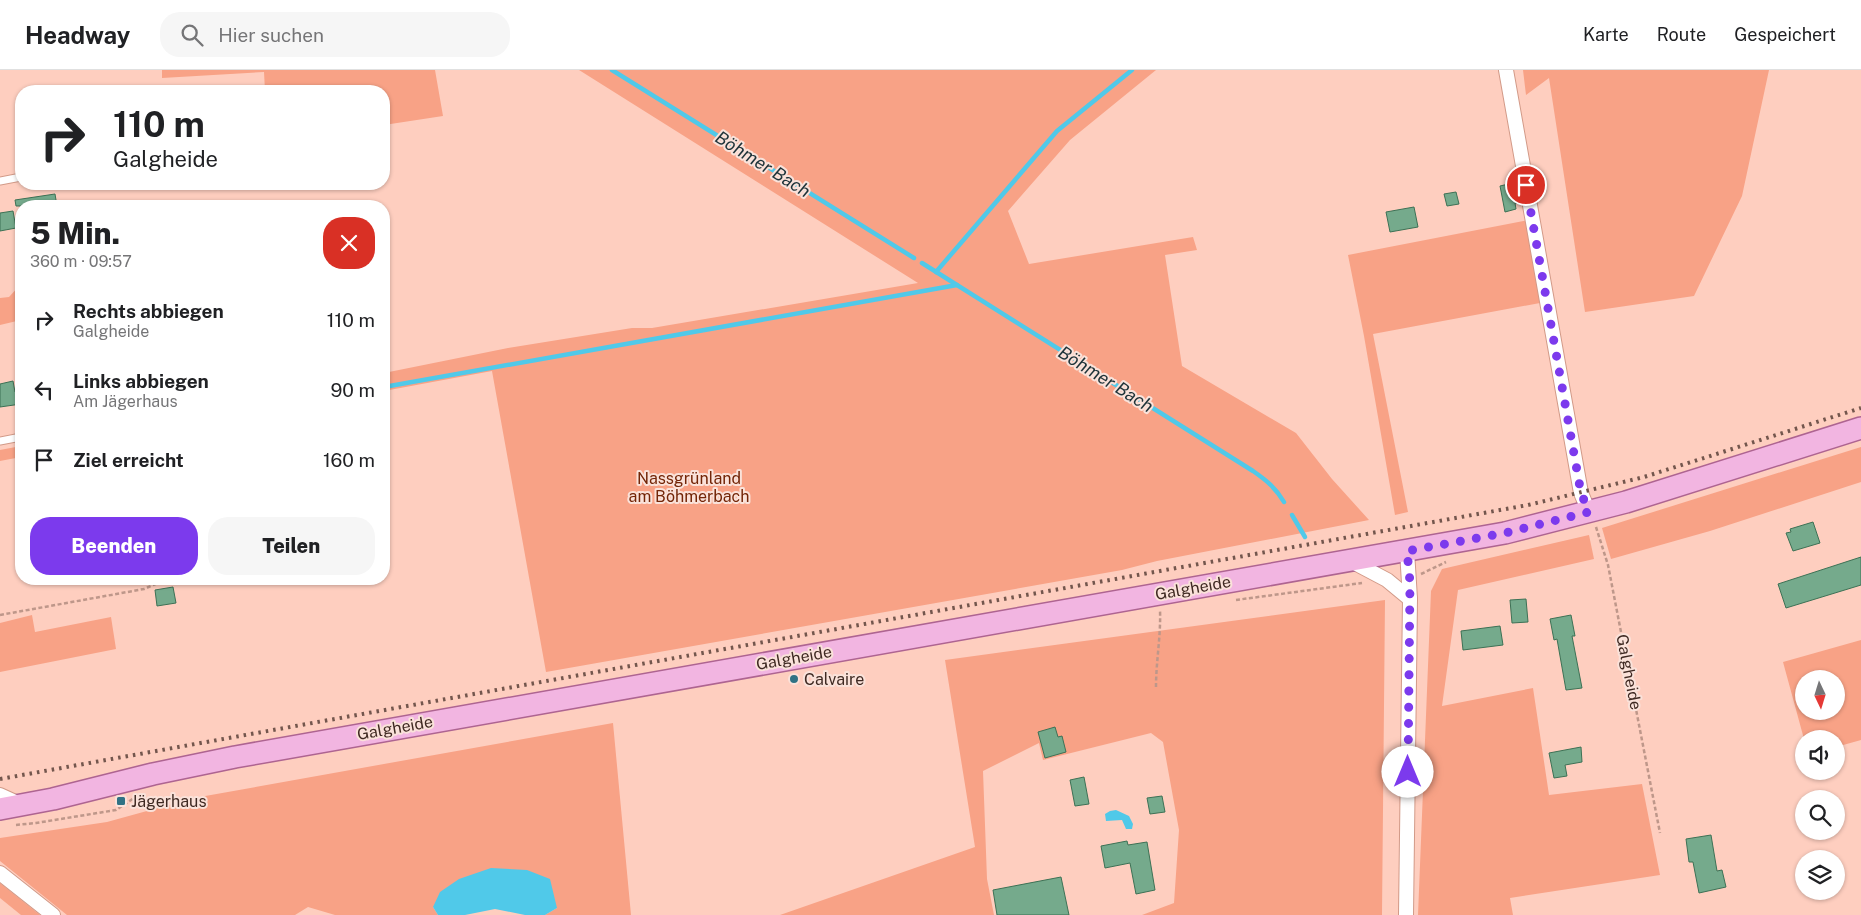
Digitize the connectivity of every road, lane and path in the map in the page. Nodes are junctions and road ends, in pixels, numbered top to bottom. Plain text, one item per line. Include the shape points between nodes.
1 (1506, 70) edge
2 (15, 178) edge
3 (0, 181) edge
4 (1861, 428) edge
5 (15, 438) edge
6 (0, 441) edge
7 (1589, 512) junction
8 (1407, 551) junction
9 (1351, 561) junction
10 (153, 585) edge
11 (1410, 599) junction
12 (1160, 609) dead end
13 (0, 615) edge
14 (1156, 687) dead end
15 (0, 795) edge
16 (23, 805) junction
17 (0, 809) edge
18 (1660, 833) dead end
19 (0, 873) edge
20 (53, 915) edge
21 (1406, 915) edge

1 - 7 street via 1581,493
2 - 3 lane
4 - 7 main road, Galgheide
5 - 6 lane
7 - 8 main road, Galgheide via 1505,533
7 - 18 path, Galgheide via 1608,565
8 - 9 main road, Galgheide
8 - 11 street
9 - 11 street via 1387,580
9 - 16 main road, Galgheide via 235,757
10 - 13 path
11 - 21 street
12 - 14 path
15 - 16 street
16 - 17 main road, Galgheide
19 - 20 street

